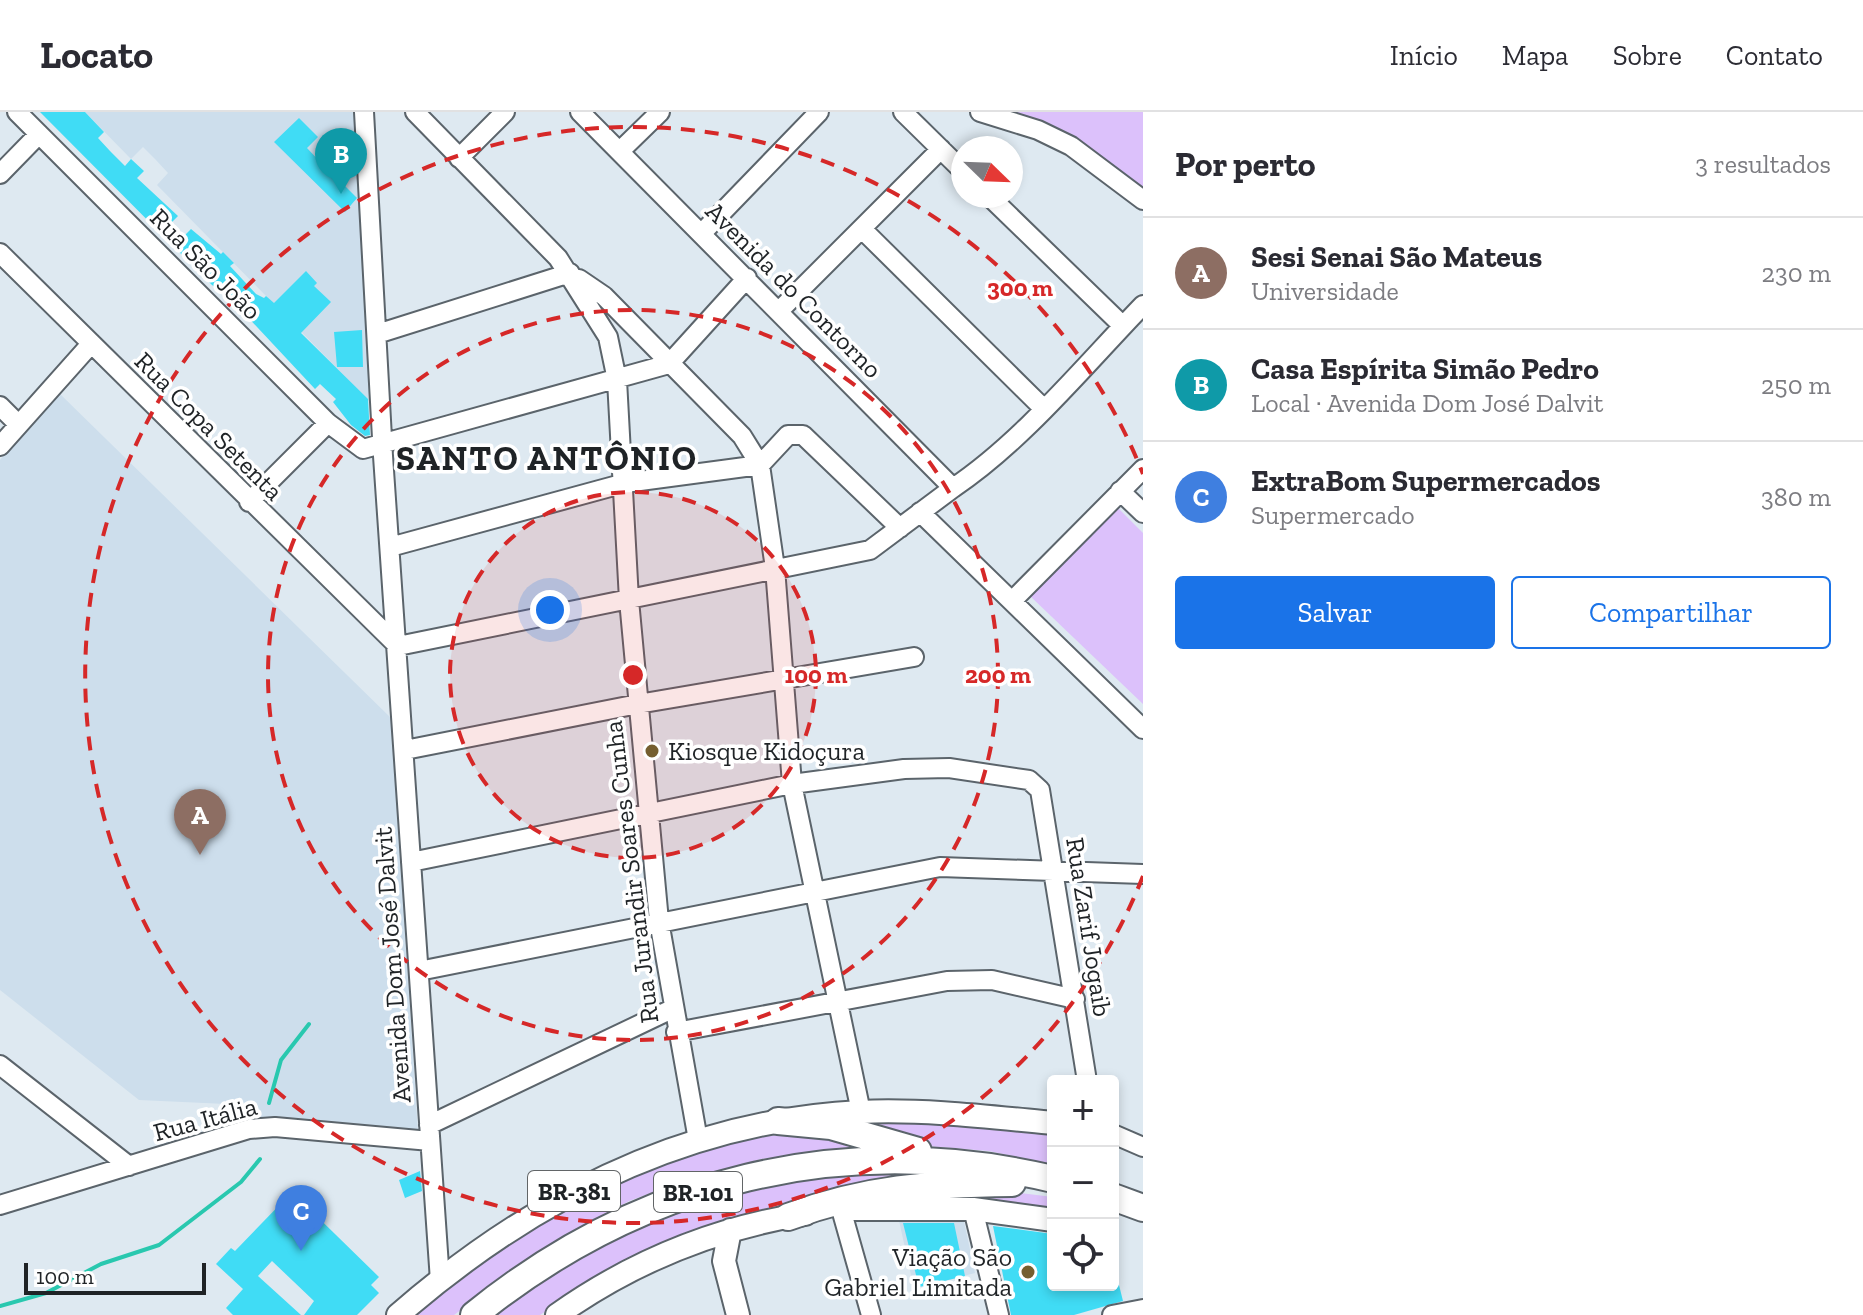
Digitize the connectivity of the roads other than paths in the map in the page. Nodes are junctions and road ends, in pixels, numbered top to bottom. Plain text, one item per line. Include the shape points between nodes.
1 (17, 112) edge
2 (364, 112) edge
3 (415, 112) edge
4 (505, 112) edge
5 (580, 112) edge
6 (660, 112) edge
7 (819, 112) edge
8 (903, 112) edge
9 (980, 112) edge
10 (39, 134) junction
11 (941, 149) junction
12 (620, 151) junction
13 (459, 158) junction
14 (951, 159) edge
15 (0, 174) edge
16 (1143, 200) edge
17 (1001, 208) edge
18 (863, 230) junction
19 (702, 233) junction
20 (0, 253) edge
21 (570, 273) junction
22 (747, 278) junction
23 (1143, 305) edge
24 (779, 311) junction
25 (1123, 326) junction
26 (377, 334) junction
27 (90, 345) junction
28 (669, 364) junction
29 (617, 380) junction
30 (0, 406) edge
31 (1043, 408) junction
32 (328, 423) junction
33 (18, 424) junction
34 (383, 445) junction
35 (0, 446) edge
36 (760, 465) junction
37 (1143, 469) edge
38 (625, 483) junction
39 (953, 488) junction
40 (1120, 491) junction
41 (249, 502) junction
42 (920, 512) junction
43 (1143, 513) edge
44 (900, 528) junction
45 (390, 547) junction
46 (775, 568) junction
47 (629, 600) junction
48 (1013, 600) junction
49 (391, 640) junction
50 (914, 657) dead end
51 (783, 679) junction
52 (638, 704) junction
53 (1143, 729) edge
54 (405, 750) junction
55 (792, 784) junction
56 (648, 815) junction
57 (411, 862) junction
58 (1055, 872) junction
59 (1143, 874) edge
60 (815, 891) junction
61 (659, 921) junction
62 (419, 971) junction
63 (1075, 999) junction
64 (840, 1001) junction
65 (672, 1009) junction
66 (676, 1032) junction
67 (0, 1065) edge
68 (1086, 1075) edge
69 (861, 1112) junction
70 (778, 1121) junction
71 (1047, 1123) edge
72 (429, 1133) junction
73 (1119, 1137) edge
74 (698, 1140) junction
75 (1143, 1147) edge
76 (952, 1161) junction
77 (129, 1166) junction
78 (1047, 1180) edge
79 (1047, 1181) edge
80 (1119, 1199) edge
81 (0, 1205) edge
82 (1143, 1208) edge
83 (841, 1209) junction
84 (973, 1209) junction
85 (788, 1217) junction
86 (1047, 1220) edge
87 (730, 1230) junction
88 (692, 1243) junction
89 (724, 1261) junction
90 (440, 1281) junction
91 (1143, 1309) edge
92 (1117, 1314) edge
93 (398, 1315) edge
94 (474, 1315) edge
95 (557, 1315) edge
96 (738, 1315) edge
97 (871, 1315) edge
98 (999, 1315) edge

1 - 10 street, Rua São João
2 - 26 street, Avenida Dom José Dalvit
3 - 13 street
4 - 13 street
5 - 12 street, Avenida do Contorno
6 - 12 street
7 - 19 street
8 - 11 street
9 - 16 street via 1071,146
10 - 15 street
10 - 32 street, Rua São João
11 - 14 street
11 - 18 street
12 - 19 street, Avenida do Contorno
13 - 21 street
17 - 25 street
18 - 24 street
18 - 31 street
19 - 22 street, Avenida do Contorno
20 - 27 street, Rua Copa Setenta
21 - 26 street
21 - 28 street via 604,296
21 - 29 street, Rua Jurandir Soares Cunha via 608,337
22 - 24 street, Avenida do Contorno
22 - 28 street
23 - 25 street
24 - 39 street, Avenida do Contorno
25 - 31 street
26 - 34 street, Avenida Dom José Dalvit
27 - 33 street
27 - 41 street, Rua Copa Setenta
28 - 29 street
28 - 36 street via 742,436
29 - 34 street
29 - 38 street, Rua Jurandir Soares Cunha
30 - 33 street
31 - 39 street
32 - 34 street, Rua São João via 363,449
32 - 41 street
33 - 35 street
34 - 45 street, Avenida Dom José Dalvit
36 - 38 street
36 - 44 street via 788,435 803,435
36 - 46 street
37 - 40 street
38 - 45 street
38 - 47 street, Rua Jurandir Soares Cunha
39 - 42 street
40 - 43 street
40 - 48 street
41 - 49 street, Rua Copa Setenta
42 - 44 street
42 - 48 street
44 - 46 street via 857,555
45 - 49 street, Avenida Dom José Dalvit
46 - 47 street
46 - 51 street
47 - 49 street
47 - 52 street, Rua Jurandir Soares Cunha
48 - 53 street
49 - 54 street, Avenida Dom José Dalvit
50 - 51 street
51 - 52 street
51 - 55 street
52 - 54 street
52 - 56 street, Rua Jurandir Soares Cunha
54 - 57 street, Avenida Dom José Dalvit
55 - 56 street
55 - 58 street, Rua Zarif Jogaib via 949,768 1034,783 1040,790
55 - 60 street
56 - 57 street
56 - 61 street, Rua Jurandir Soares Cunha
57 - 62 street, Avenida Dom José Dalvit
58 - 59 street
58 - 60 street via 952,866
58 - 63 street, Rua Zarif Jogaib
60 - 61 street
60 - 64 street
61 - 62 street
61 - 65 street, Rua Jurandir Soares Cunha
62 - 72 street, Avenida Dom José Dalvit
63 - 64 street via 971,979
63 - 68 street, Rua Zarif Jogaib
64 - 66 street
64 - 69 street
65 - 66 street, Rua Jurandir Soares Cunha
65 - 72 street
66 - 74 street, Rua Jurandir Soares Cunha
67 - 77 street
69 - 70 main road, BR-381
69 - 71 main road, BR-381
70 - 74 main road, BR-381
70 - 76 highway via 831,1126
72 - 77 street, Rua Itália via 249,1129
72 - 90 street, Avenida Dom José Dalvit
73 - 75 street
74 - 90 main road, BR-381 via 642,1159 549,1204
76 - 78 highway, BR-101
76 - 94 highway, BR-101 via 838,1160 758,1174 657,1205 571,1246
77 - 81 street, Rua Itália
79 - 85 highway via 885,1188
80 - 82 highway
83 - 84 main road
83 - 85 main road
83 - 97 street
84 - 86 main road
84 - 98 street
85 - 87 main road
87 - 88 main road
87 - 89 main road
88 - 89 main road
88 - 95 main road via 629,1270
89 - 96 main road
90 - 93 main road, BR-381
91 - 92 street

